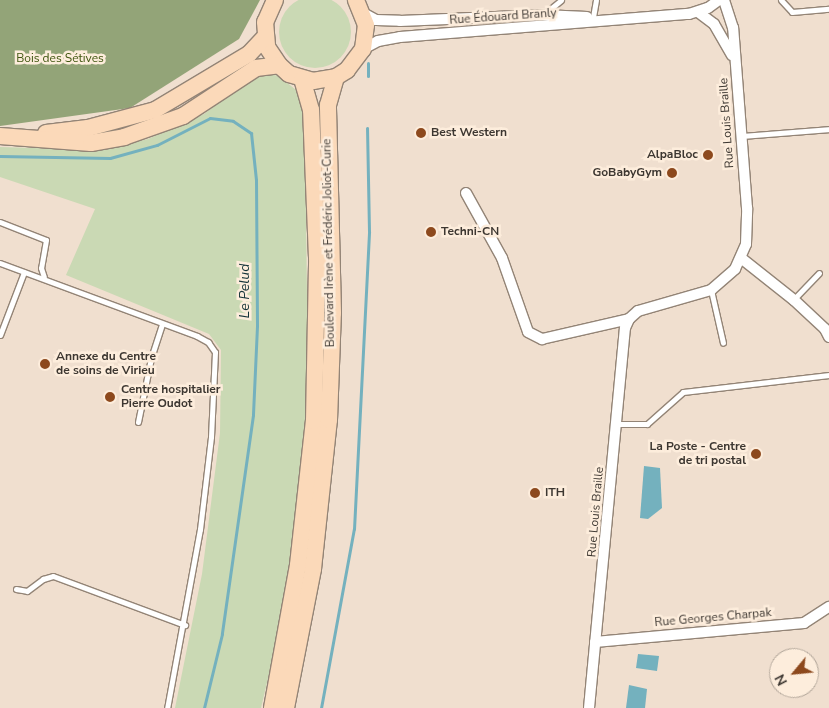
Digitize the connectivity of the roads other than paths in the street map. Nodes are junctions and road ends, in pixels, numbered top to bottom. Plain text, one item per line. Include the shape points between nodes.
1 (275, 0) edge
2 (561, 0) edge
3 (596, 0) edge
4 (719, 0) edge
5 (724, 0) edge
6 (781, 0) edge
7 (359, 7) edge
8 (829, 9) edge
9 (698, 12) junction
10 (543, 15) junction
11 (678, 16) junction
12 (593, 17) junction
13 (534, 27) junction
14 (265, 36) junction
15 (363, 48) junction
16 (736, 62) junction
17 (279, 65) junction
18 (336, 77) junction
19 (302, 79) junction
20 (829, 129) edge
21 (0, 136) edge
22 (740, 136) junction
23 (466, 193) dead end
24 (0, 222) edge
25 (742, 258) junction
26 (0, 263) edge
27 (24, 272) junction
28 (819, 273) dead end
29 (44, 277) junction
30 (711, 290) junction
31 (794, 300) junction
32 (629, 319) junction
33 (162, 325) junction
34 (0, 335) edge
35 (829, 338) edge
36 (723, 342) dead end
37 (829, 375) edge
38 (138, 422) dead end
39 (616, 424) junction
40 (16, 589) dead end
41 (829, 607) edge
42 (185, 625) junction
43 (595, 642) junction
44 (167, 708) edge
45 (272, 708) edge
46 (286, 708) edge
47 (589, 708) edge

1 - 14 main road via 265,22
2 - 10 lane
3 - 12 lane
4 - 9 street, Rue Édouard Branly
5 - 16 street, Rue Louis Braille via 732,28
6 - 8 lane via 792,12
7 - 10 street, Rue Édouard Branly via 376,20
7 - 15 main road via 366,25
9 - 11 street, Rue Édouard Branly
9 - 16 street, Rue Louis Braille via 719,30
10 - 12 street, Rue Édouard Branly
11 - 12 street, Rue Édouard Branly
11 - 13 street, Rue Édouard Branly
12 - 13 lane
13 - 15 street, Rue Édouard Branly via 400,37
14 - 17 main road
14 - 21 main road via 233,65 155,110 88,128
15 - 18 main road via 356,60
16 - 22 street, Rue Louis Braille
17 - 19 main road
17 - 21 main road via 256,68 183,116 124,137 91,143
18 - 19 main road
18 - 46 main road, Boulevard Irène et Frédéric Joliot-Curie via 328,105 333,313 329,420 313,568
19 - 45 main road, Boulevard Irène et Frédéric Joliot-Curie via 310,110 317,258 314,421 298,565
20 - 22 lane
22 - 25 street, Rue Louis Braille via 747,226
23 - 32 street, Rue Louis Braille via 502,258 528,332 542,339
24 - 29 lane via 46,240
25 - 30 street, Rue Louis Braille via 726,279
25 - 31 street
26 - 27 lane
27 - 29 lane
27 - 34 lane
28 - 31 lane
29 - 33 lane via 52,283
30 - 32 street, Rue Louis Braille via 638,311
30 - 36 lane
31 - 35 street via 825,329
32 - 39 street, Rue Louis Braille via 624,336
33 - 38 lane via 151,358
33 - 42 lane via 208,342 215,352 211,437
37 - 39 lane via 683,392 647,424
39 - 43 street, Rue Louis Braille
40 - 42 lane via 27,591 53,576
41 - 43 street, Rue Georges Charpak via 804,623
42 - 44 lane
43 - 47 street, Rue Louis Braille

